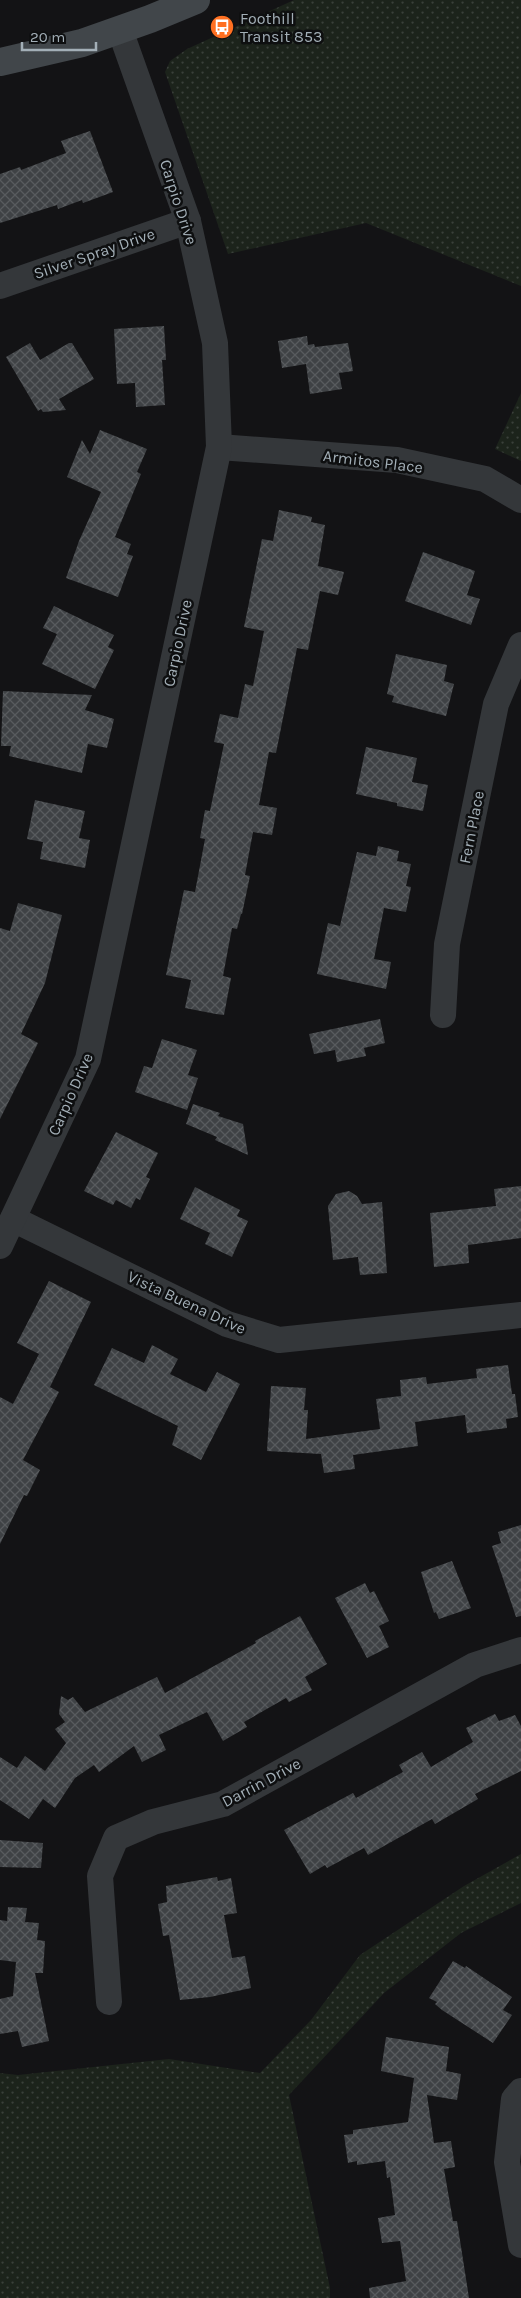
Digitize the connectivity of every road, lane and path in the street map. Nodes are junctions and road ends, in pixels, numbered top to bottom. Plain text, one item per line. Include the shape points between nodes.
1 (196, 0) edge
2 (120, 30) junction
3 (0, 62) edge
4 (188, 221) junction
5 (0, 286) edge
6 (219, 446) junction
7 (521, 500) edge
8 (521, 645) edge
9 (443, 1015) dead end
10 (13, 1219) junction
11 (0, 1246) edge
12 (521, 1315) edge
13 (521, 1650) edge
14 (109, 2002) dead end
15 (521, 2090) edge
16 (521, 2244) edge

1 - 2 main road
2 - 3 main road via 82,43
2 - 4 street, Carpio Drive
4 - 5 street, Silver Spray Drive
4 - 6 street, Carpio Drive via 215,342
6 - 7 street, Armitos Place via 397,460 485,480
6 - 10 street, Carpio Drive via 88,1059
8 - 9 street, Fern Place via 496,704 447,944
10 - 11 street, Carpio Drive
10 - 12 street, Vista Buena Drive via 227,1324 280,1340
13 - 14 street, Darrin Drive via 475,1665 223,1804 153,1822 116,1838 100,1876
15 - 16 street via 514,2099 507,2162

